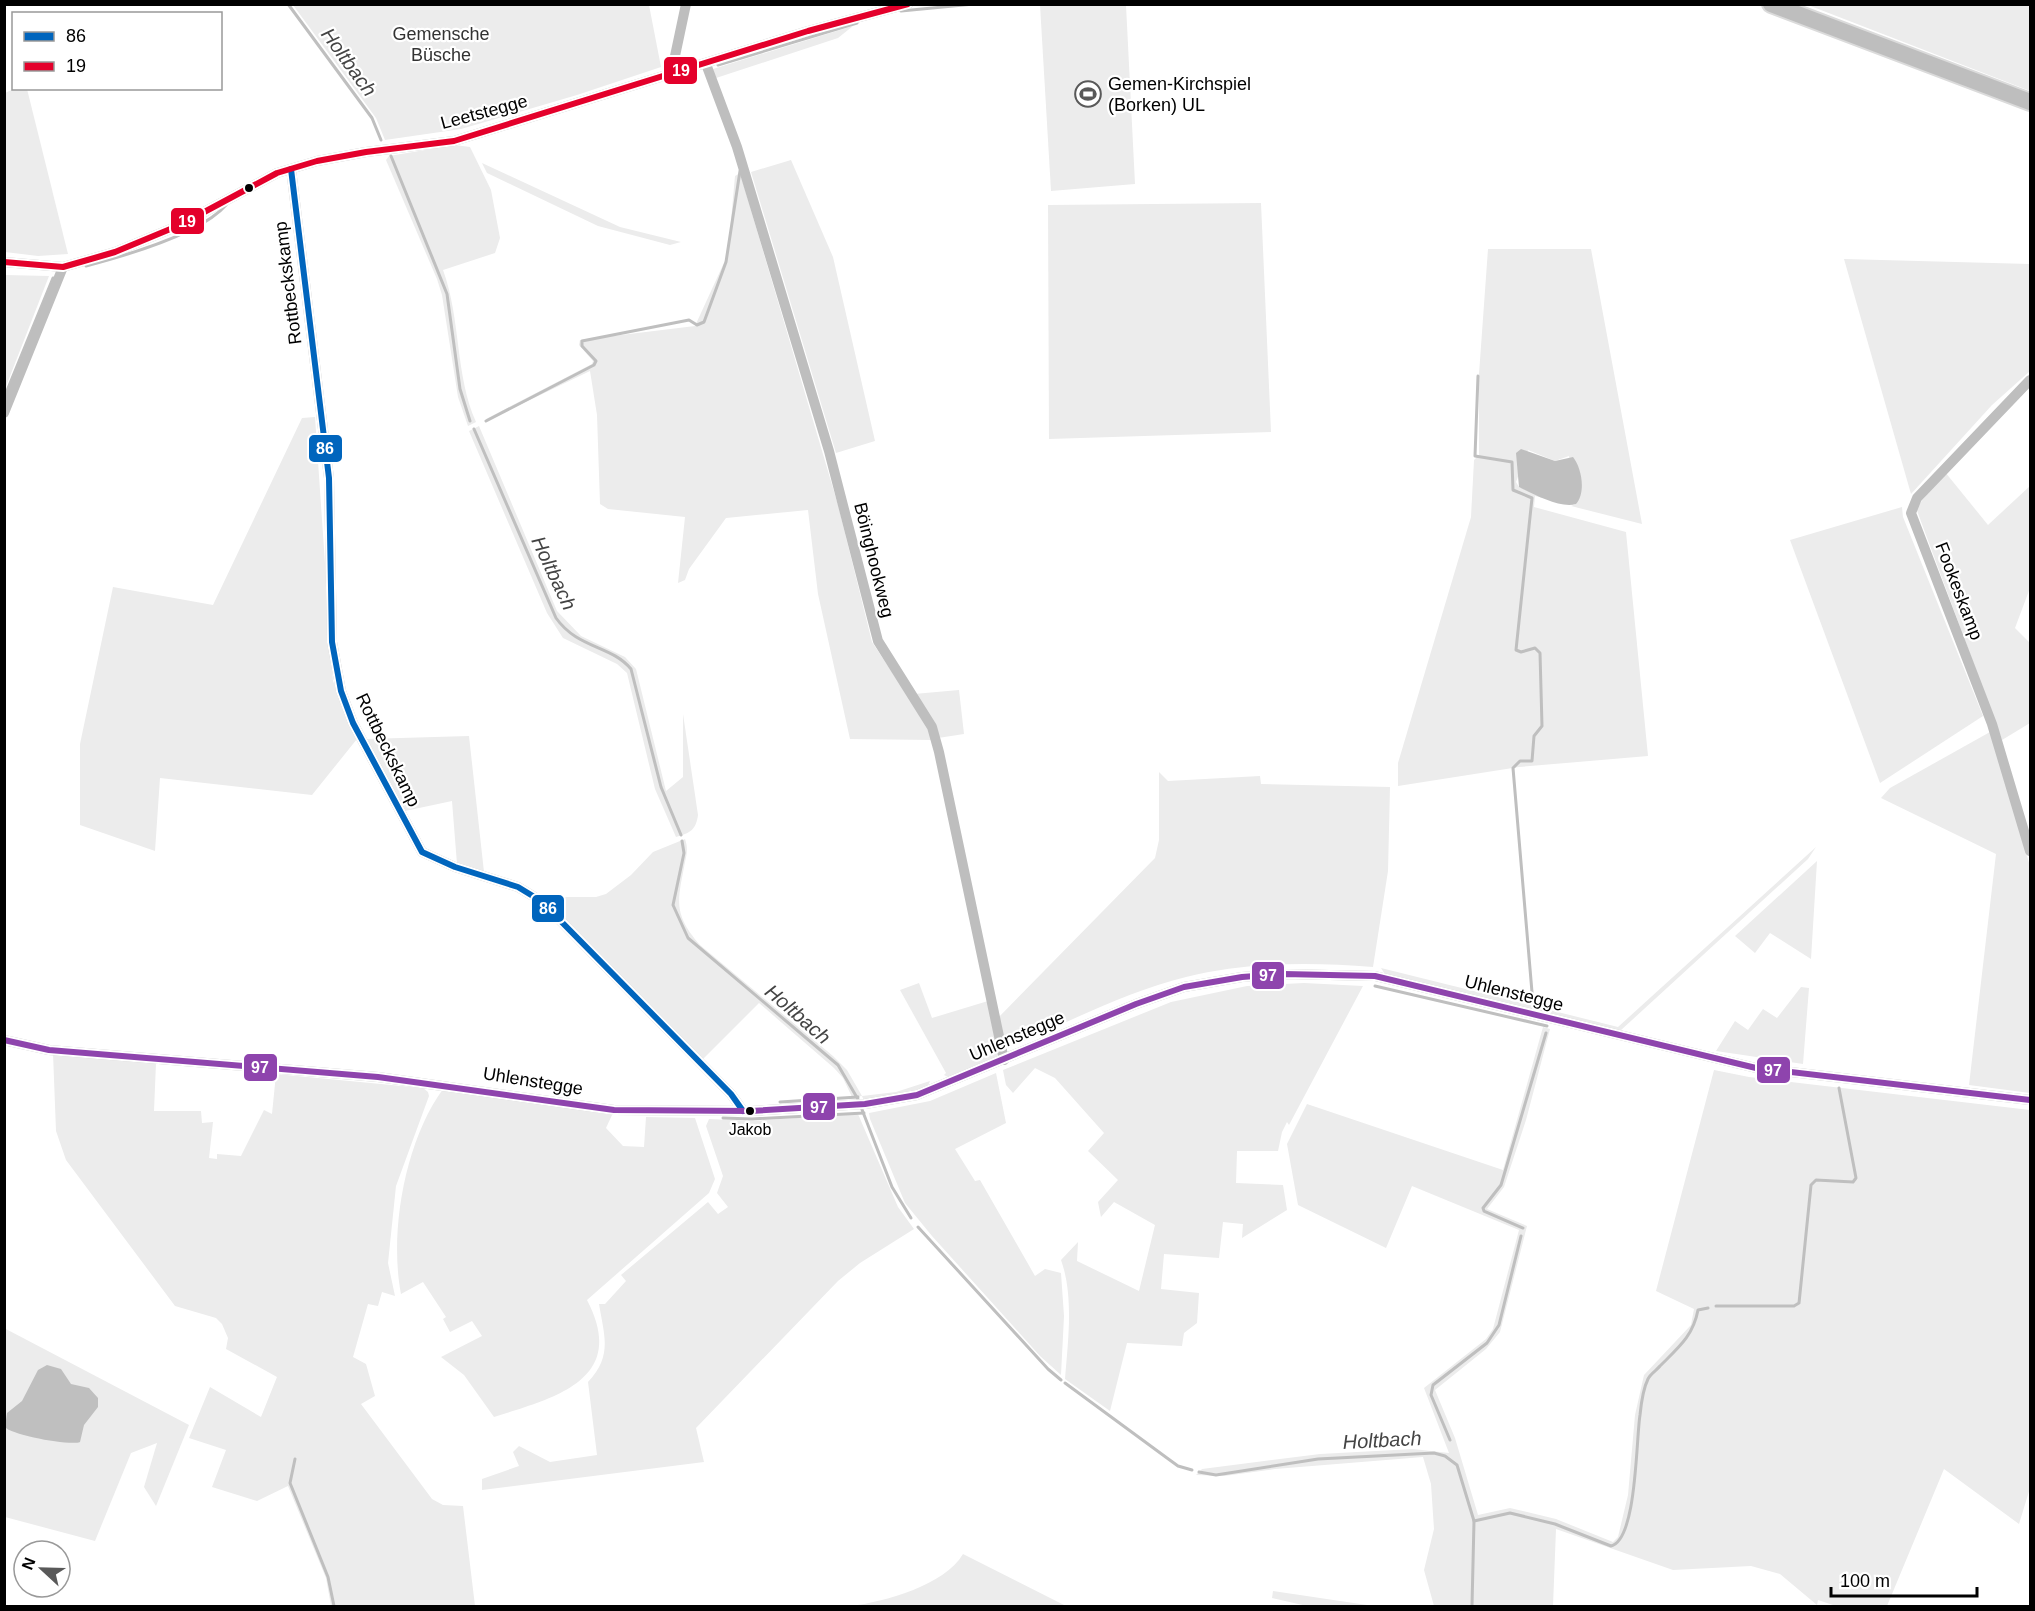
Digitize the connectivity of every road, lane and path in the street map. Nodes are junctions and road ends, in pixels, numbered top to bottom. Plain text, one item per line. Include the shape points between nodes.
1 (686, 4) edge
2 (908, 4) edge
3 (1772, 4) edge
4 (706, 64) junction
5 (677, 72) junction
6 (2031, 102) edge
7 (291, 169) junction
8 (4, 262) edge
9 (63, 267) junction
10 (2031, 380) edge
11 (4, 413) edge
12 (2031, 851) edge
13 (4, 1040) edge
14 (1004, 1060) junction
15 (2031, 1100) edge
16 (743, 1111) junction

1 - 5 street via 675,56
2 - 4 street, Leetstegge
3 - 6 main road
4 - 5 street, Leetstegge
4 - 14 street, Böinghookweg via 737,147 826,440 878,641 932,728
5 - 7 street, Leetstegge via 454,141 376,150
7 - 9 street, Leetstegge via 268,177 148,240
7 - 16 street, Rottbeckskamp via 329,478 332,642 341,691 353,723 422,852 518,887 541,901 731,1094
8 - 9 street, Leetstegge
9 - 11 street
10 - 12 street, Fookeskamp via 1917,498 1911,513 1992,724
13 - 16 street, Uhlenstegge via 49,1050 378,1077 614,1110
14 - 15 street, Uhlenstegge via 1184,987 1284,974 1375,976 1756,1068
14 - 16 street, Uhlenstegge via 917,1095 865,1104

